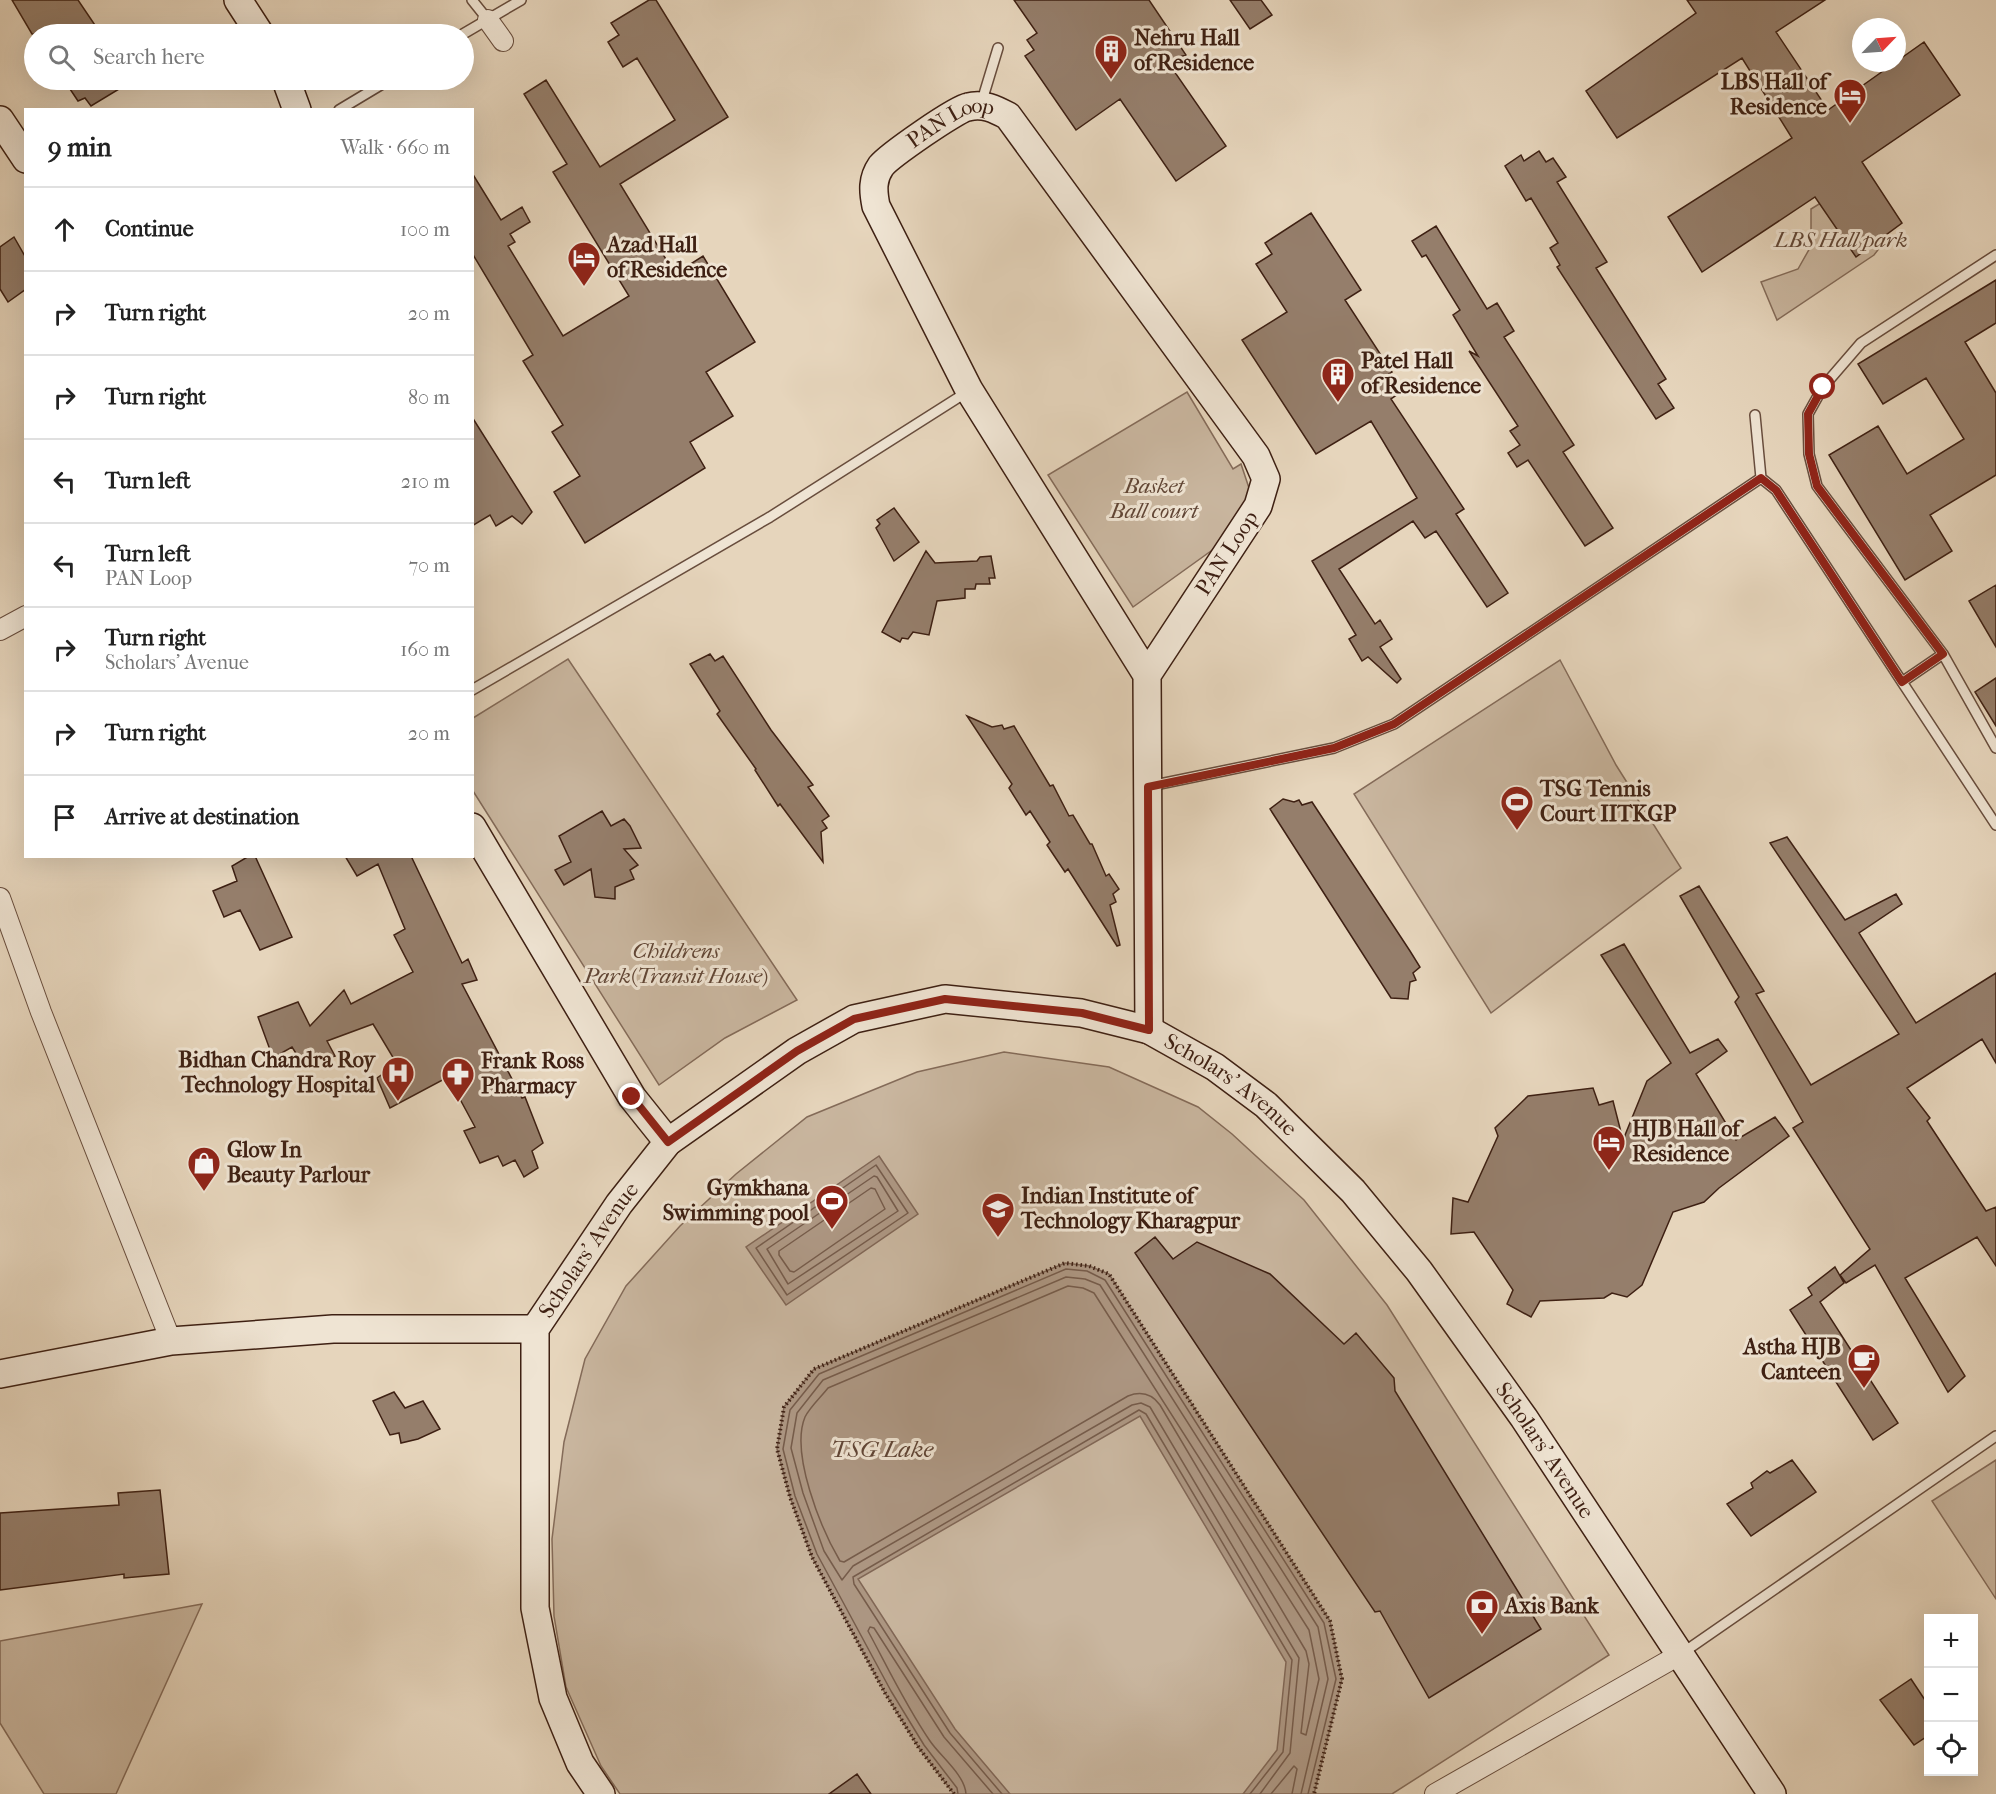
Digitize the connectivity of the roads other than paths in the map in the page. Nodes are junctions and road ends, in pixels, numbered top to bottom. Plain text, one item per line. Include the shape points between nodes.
1 (238, 0) edge
2 (472, 0) edge
3 (521, 0) edge
4 (488, 20) junction
5 (254, 24) edge
6 (474, 28) edge
7 (503, 41) dead end
8 (998, 48) dead end
9 (290, 90) edge
10 (372, 90) edge
11 (980, 107) junction
12 (296, 108) edge
13 (342, 108) edge
14 (0, 120) edge
15 (24, 156) edge
16 (1996, 255) edge
17 (969, 390) junction
18 (1755, 415) dead end
19 (1761, 478) junction
20 (24, 617) edge
21 (0, 630) edge
22 (1943, 654) junction
23 (1147, 675) junction
24 (1902, 682) junction
25 (474, 689) edge
26 (1996, 748) edge
27 (1148, 787) junction
28 (1996, 825) edge
29 (474, 830) edge
30 (0, 898) edge
31 (1149, 1030) junction
32 (668, 1142) junction
33 (535, 1329) junction
34 (171, 1341) junction
35 (0, 1374) edge
36 (1996, 1436) edge
37 (1679, 1655) junction
38 (601, 1794) edge
39 (1435, 1794) edge
40 (1772, 1794) edge

1 - 5 street
2 - 4 lane
3 - 4 lane
4 - 6 lane
4 - 7 street
8 - 11 lane
9 - 12 street
10 - 13 lane
11 - 17 street, PAN Loop via 967,107 892,155 880,167 872,187 876,206
11 - 23 street, PAN Loop via 989,106 1008,116 1256,456 1266,479 1258,506
14 - 15 street
16 - 22 lane via 1861,343 1823,387 1808,414 1809,454 1817,486
17 - 23 street, PAN Loop
17 - 25 lane via 770,517
18 - 19 lane
19 - 24 lane via 1776,490
19 - 27 lane via 1394,724 1334,748
20 - 21 street
22 - 24 lane
22 - 26 lane
23 - 27 street
24 - 28 lane
27 - 31 street
29 - 32 street via 632,1097
30 - 34 street
31 - 32 street, Scholars' Avenue via 1082,1013 945,999 854,1019 797,1051
31 - 37 street, Scholars' Avenue via 1215,1066 1266,1105 1353,1191 1419,1271 1524,1419
32 - 33 street, Scholars' Avenue via 619,1204
33 - 34 street via 333,1329
33 - 38 street, Scholars' Avenue via 535,1608 552,1698 580,1763
34 - 35 street
36 - 37 lane
37 - 39 street
37 - 40 street, Scholars' Avenue

